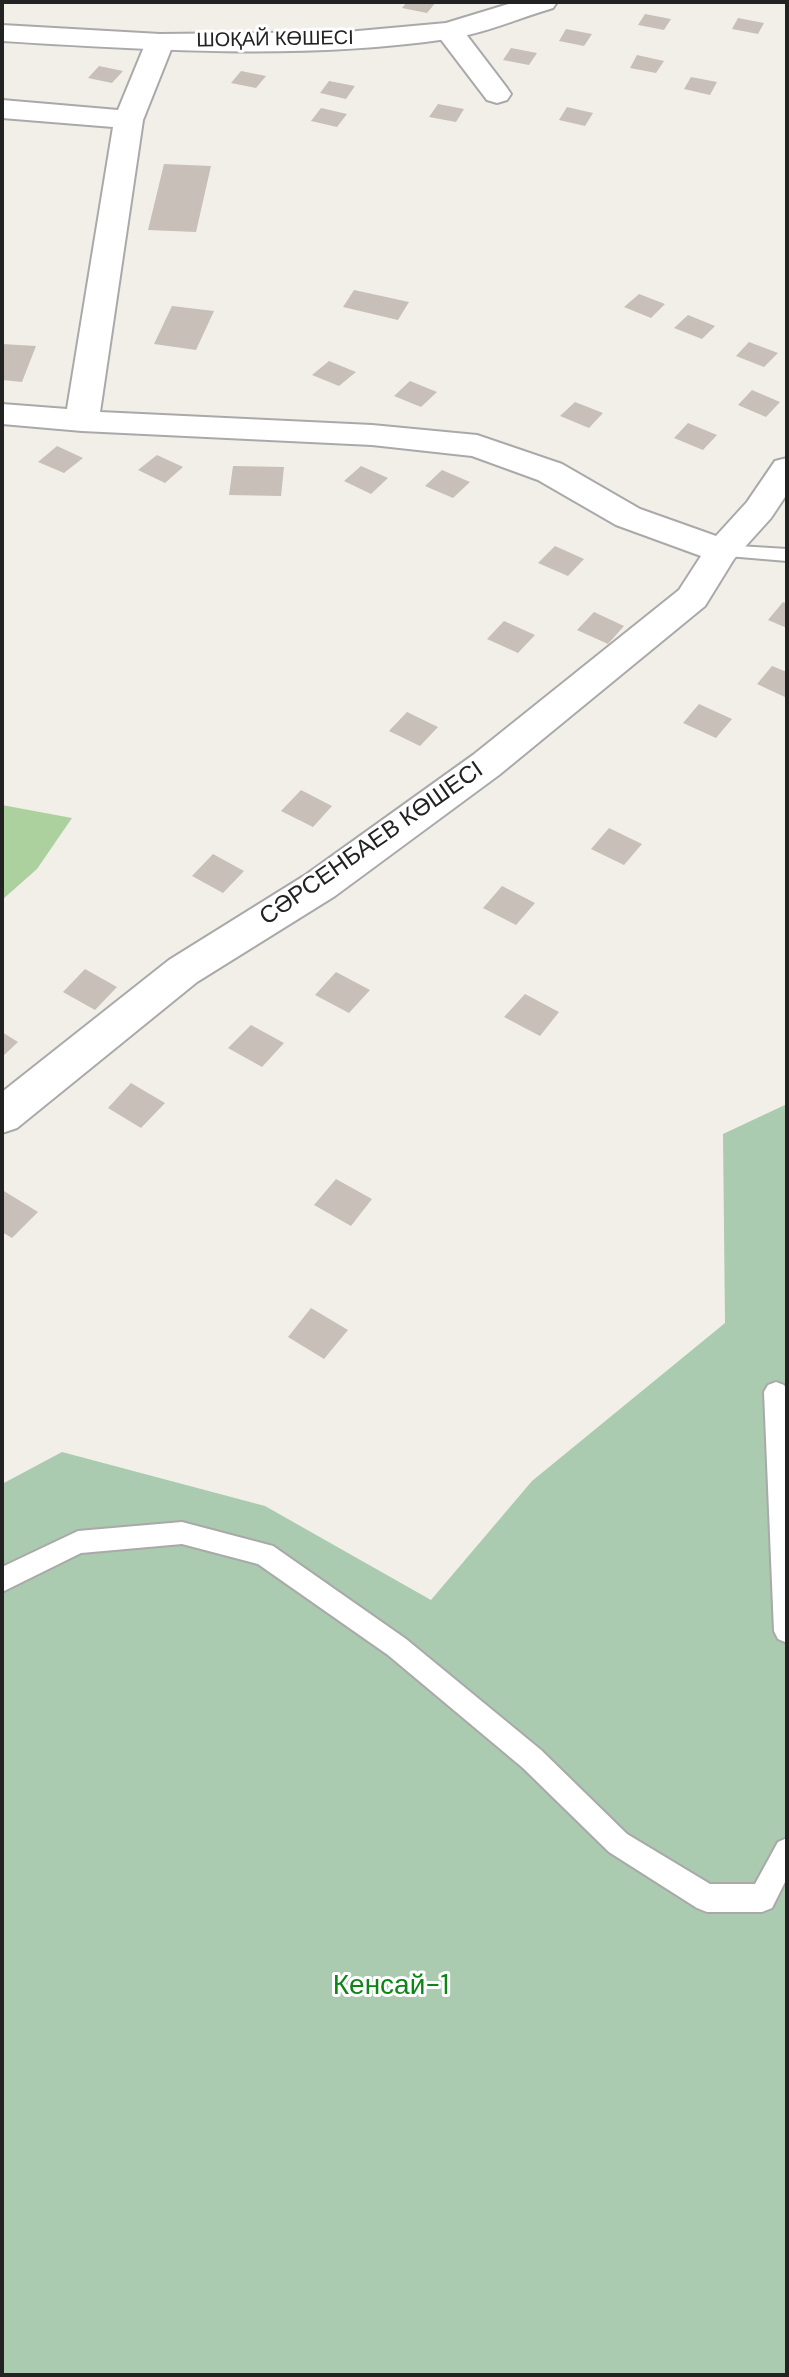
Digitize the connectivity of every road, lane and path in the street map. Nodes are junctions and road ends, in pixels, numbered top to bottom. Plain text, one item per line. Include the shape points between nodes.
1 (543, 2) edge
2 (449, 31) junction
3 (2, 33) edge
4 (160, 42) junction
5 (497, 94) dead end
6 (2, 109) edge
7 (129, 120) junction
8 (2, 414) edge
9 (82, 421) junction
10 (787, 469) edge
11 (722, 551) junction
12 (787, 555) edge
13 (2, 1116) edge
14 (776, 1392) dead end
15 (2, 1580) edge
16 (787, 1631) edge
17 (787, 1851) edge

1 - 2 street, ШОҚАЙ КӨШЕСІ
2 - 4 street, ШОҚАЙ КӨШЕСІ via 347,40
2 - 5 street
3 - 4 street, ШОҚАЙ КӨШЕСІ
4 - 7 street
6 - 7 street
7 - 9 street
8 - 9 street
9 - 11 street via 372,435 477,446 550,472 628,517
10 - 11 street, СӘРСЕНБАЕВ КӨШЕСІ
11 - 12 lane
11 - 13 street, СӘРСЕНБАЕВ КӨШЕСІ via 692,598 486,765 321,885 183,971
14 - 16 lane
15 - 17 lane via 78,1542 182,1533 264,1554 397,1647 532,1759 618,1843 707,1898 762,1898

